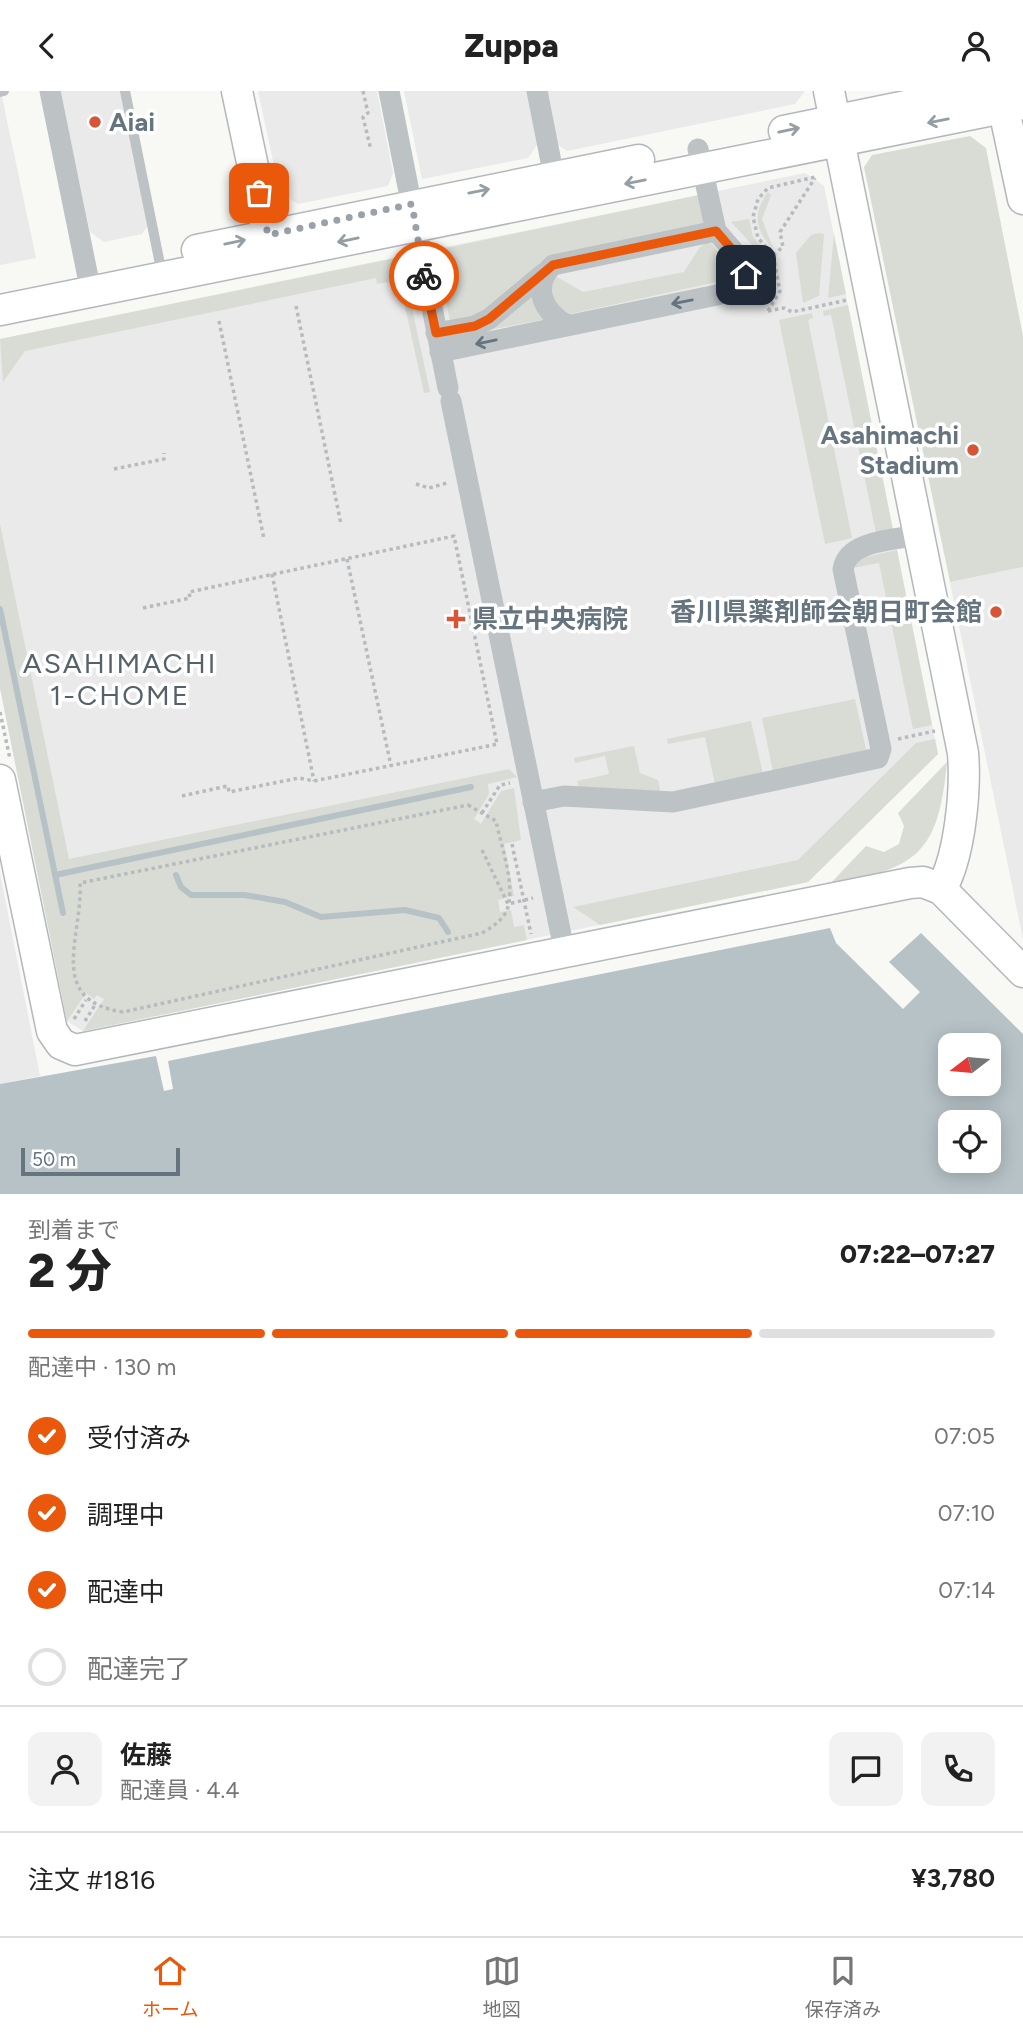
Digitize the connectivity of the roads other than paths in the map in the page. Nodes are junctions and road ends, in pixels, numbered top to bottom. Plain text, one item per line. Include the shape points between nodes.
1 (50, 91) edge
2 (125, 91) edge
3 (237, 91) edge
4 (389, 91) edge
5 (537, 91) edge
6 (829, 91) edge
7 (979, 91) edge
8 (1009, 101) edge
9 (837, 130) junction
10 (700, 159) junction
11 (554, 177) junction
12 (1023, 199) edge
13 (414, 216) junction
14 (716, 231) junction
15 (270, 245) junction
16 (161, 268) junction
17 (543, 274) junction
18 (89, 282) junction
19 (0, 289) edge
20 (0, 310) edge
21 (567, 325) junction
22 (438, 342) junction
23 (919, 535) junction
24 (6, 773) edge
25 (533, 802) junction
26 (941, 889) junction
27 (565, 954) junction
28 (1023, 972) edge

1 - 18 street
2 - 16 lane
3 - 15 street
4 - 13 street
5 - 11 street
6 - 9 street
7 - 9 street
8 -> 9 street
8 - 12 street
9 - 10 street
9 - 23 street
10 - 11 street
10 -> 13 street
10 - 14 street
13 -> 11 street
13 - 15 street
13 - 22 street
14 - 17 street via 553,265
14 -> 21 street via 742,261 746,275 741,285 717,295
15 - 16 street
16 - 18 street
17 - 21 street via 544,305 552,317
17 - 22 street via 489,319
18 - 19 street
18 - 20 street
21 -> 22 street
22 - 25 street
23 - 25 street via 857,549 844,562 881,749 878,758 673,801 564,796
23 - 26 street via 965,775 952,861
24 - 27 street via 52,1031 68,1048 84,1049
25 - 27 street
26 - 27 street via 910,883
26 - 28 street

